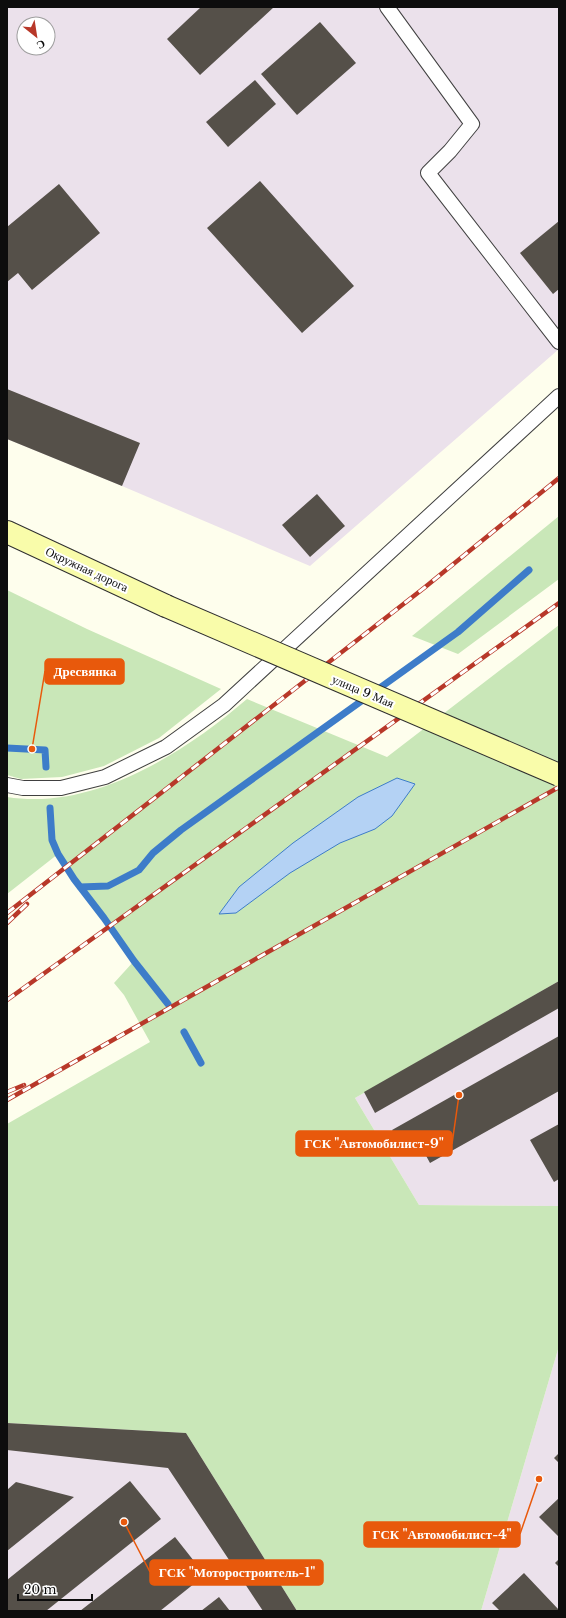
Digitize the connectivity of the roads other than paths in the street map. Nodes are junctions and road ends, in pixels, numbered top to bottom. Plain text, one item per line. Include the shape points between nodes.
1 (387, 7) edge
2 (559, 342) edge
3 (559, 396) edge
4 (7, 532) edge
5 (166, 606) joint
6 (559, 775) edge
7 (7, 785) edge

1 - 2 lane via 472,124 428,173
3 - 7 lane via 224,705 166,747 105,777 61,788 23,788
4 - 5 main road, Окружная дорога
5 - 6 main road, улица 9 Мая, bridge

